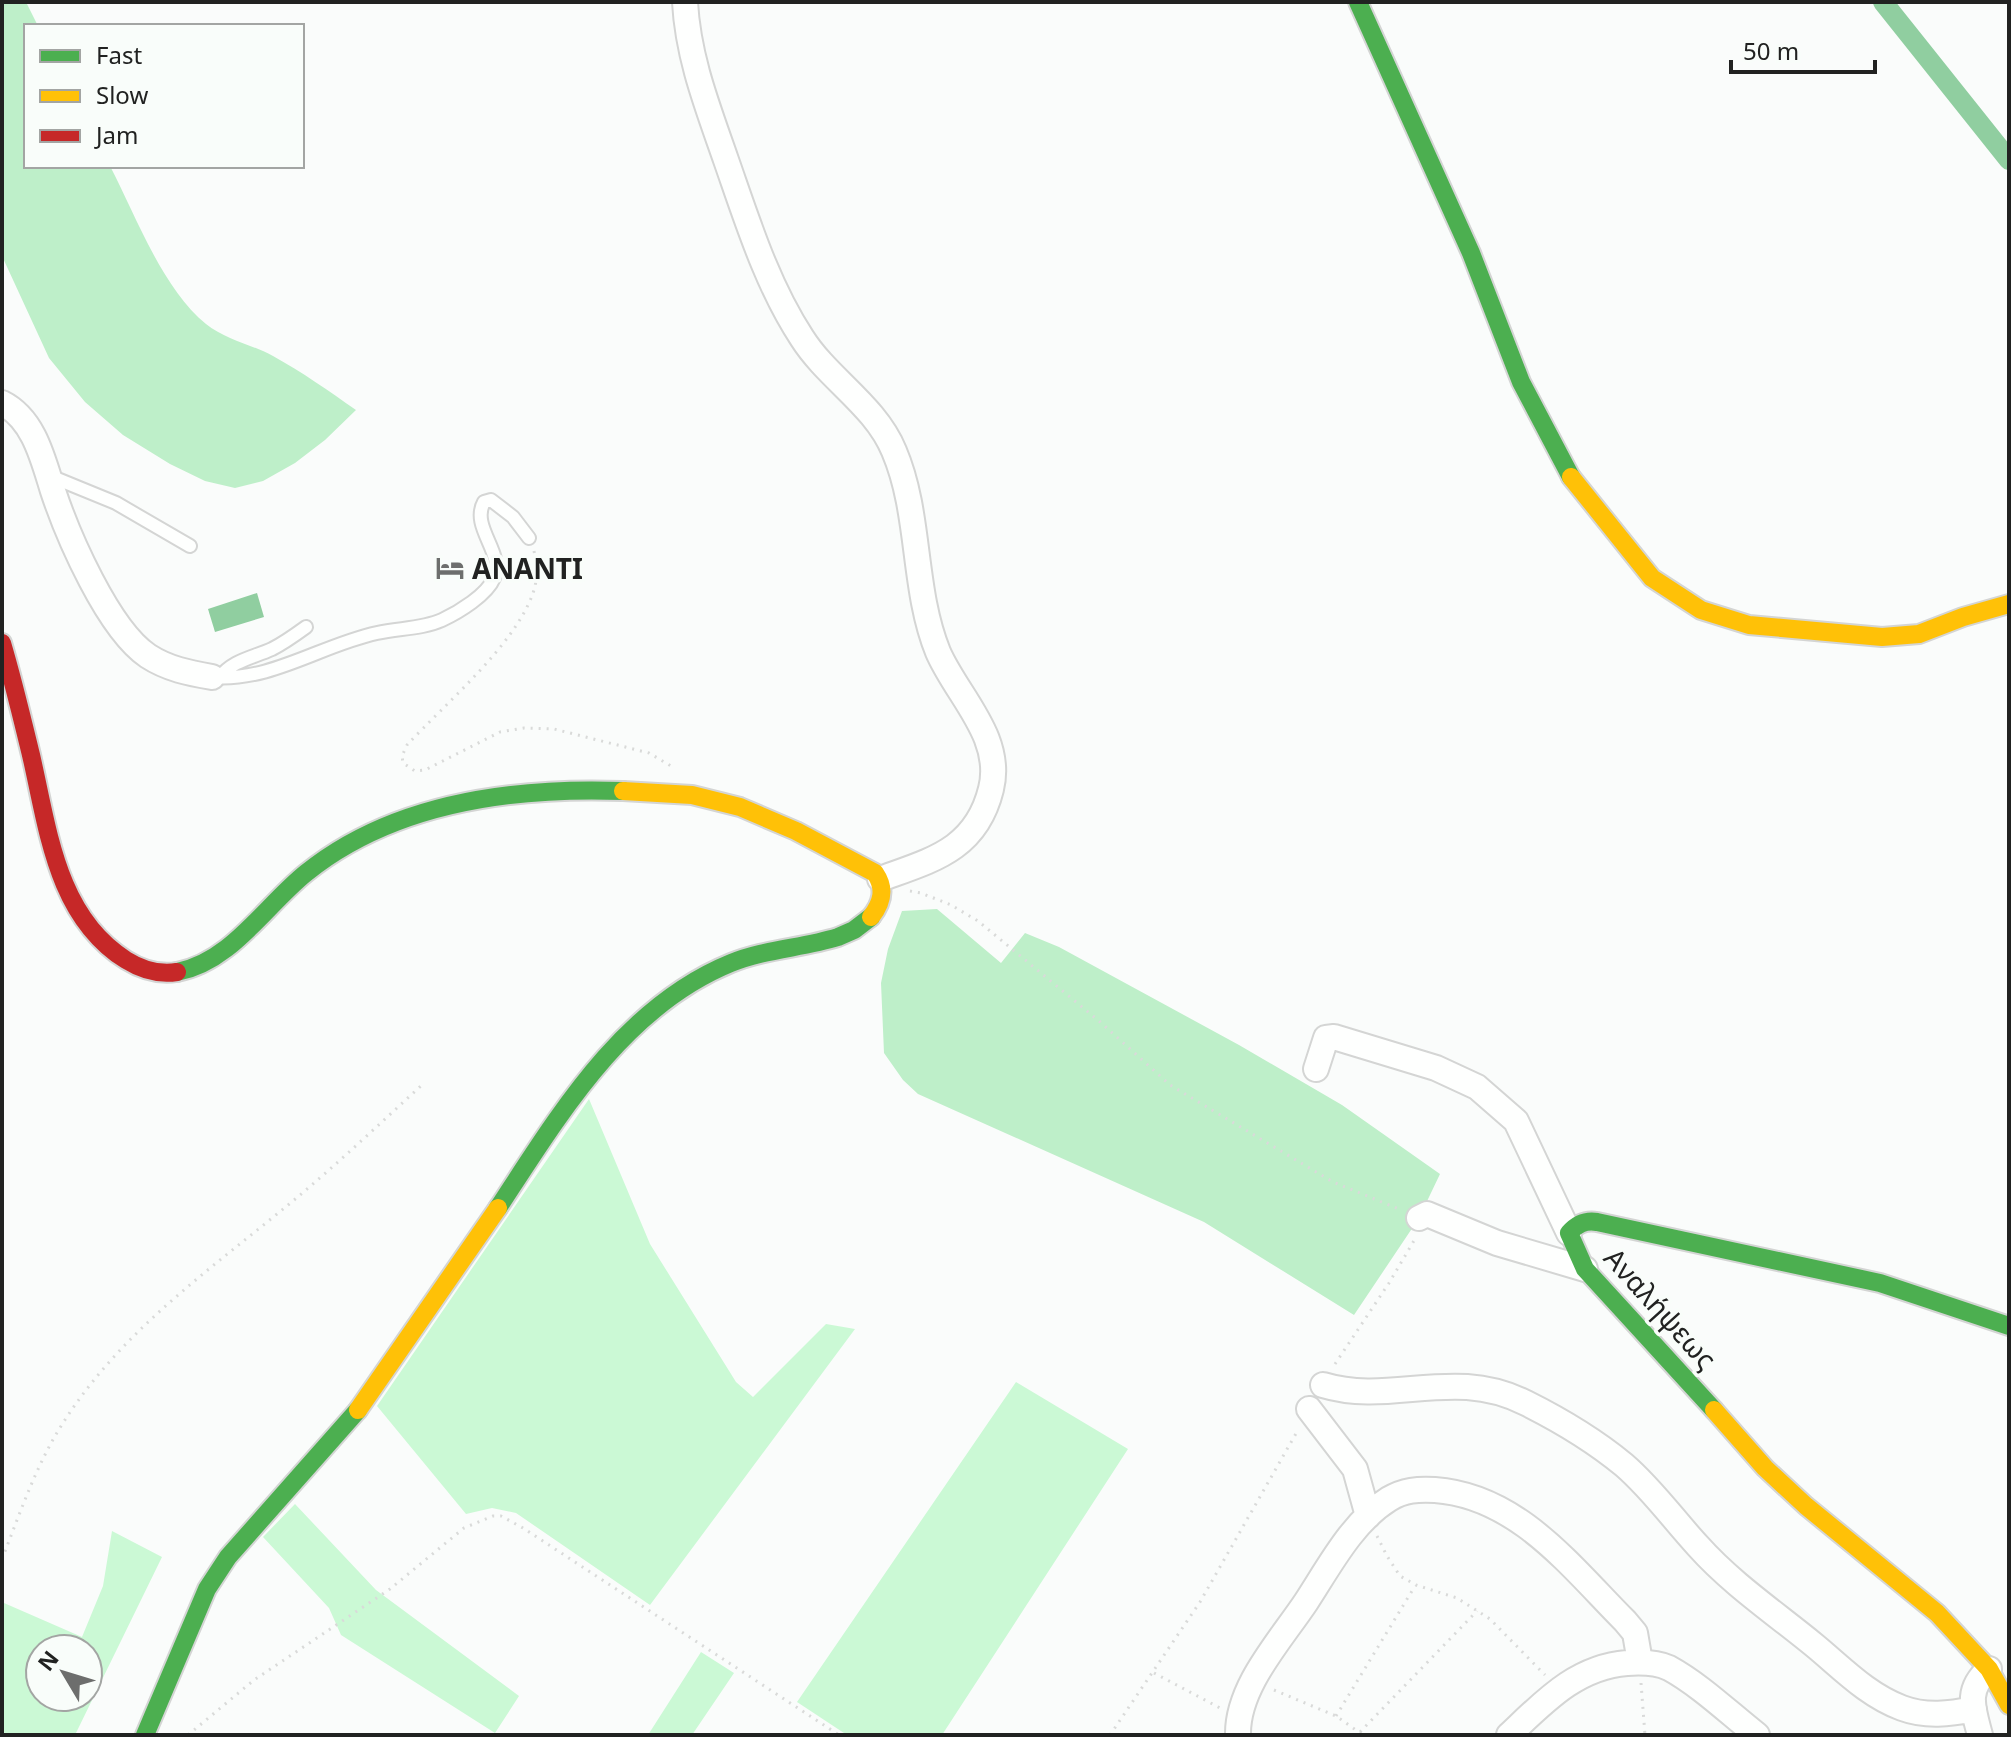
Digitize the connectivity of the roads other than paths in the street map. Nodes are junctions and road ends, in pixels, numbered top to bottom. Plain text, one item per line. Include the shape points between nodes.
1 (685, 2) edge
2 (1358, 2) edge
3 (2, 403) edge
4 (48, 475) junction
5 (529, 538) road end
6 (190, 546) dead end
7 (2009, 604) edge
8 (306, 627) dead end
9 (2, 643) edge
10 (216, 678) junction
11 (881, 883) junction
12 (1316, 1069) dead end
13 (1423, 1216) road end
14 (1569, 1233) junction
15 (1585, 1269) junction
16 (2009, 1326) edge
17 (1323, 1385) road end
18 (1309, 1409) road end
19 (1368, 1516) junction
20 (1640, 1662) junction
21 (1989, 1669) junction
22 (2009, 1705) edge
23 (1974, 1709) junction
24 (1238, 1726) edge
25 (145, 1735) edge
26 (1509, 1735) edge
27 (1757, 1735) edge
28 (1980, 1735) edge

1 - 11 street via 693,64 749,228 803,339 868,411 893,448 937,648 950,679 986,734 994,764 984,809 962,842
2 - 7 street via 1471,253 1521,382 1571,477 1652,578 1701,610 1749,625 1882,637 1919,634
3 - 4 street via 30,429
4 - 6 lane via 116,503
4 - 10 street via 82,561 137,646 172,668
5 - 10 lane via 503,508 491,500 484,502 480,515 496,574 485,591 456,612 425,626 376,633 243,678
8 - 10 lane via 270,650 239,660
9 - 11 street via 44,826 62,880 85,920 113,951 158,973 187,972 216,957 318,863 369,833 458,803 516,794 589,789 721,801 869,868
11 - 25 street via 873,915 848,934 753,955 695,979 588,1078 359,1409 228,1557 207,1589
12 - 14 street via 1326,1038 1334,1037 1436,1068 1477,1087 1516,1121
13 - 15 street
14 - 15 street, Αναλήψεως
14 - 16 street, Αναλήψεως via 1576,1223 1591,1219 1880,1283
15 - 21 street, Αναλήψεως via 1765,1468 1922,1599
17 - 23 street via 1346,1392 1476,1387 1528,1404 1624,1465 1718,1567 1858,1683 1913,1712
18 - 19 street via 1355,1469
19 - 20 street via 1405,1490 1423,1489 1472,1496 1513,1516 1625,1621 1635,1633
19 - 24 street via 1254,1681
20 - 26 street via 1584,1674 1559,1689
20 - 27 street via 1666,1667
21 - 22 street, Αναλήψεως
21 - 23 street via 1975,1684
23 - 28 street

